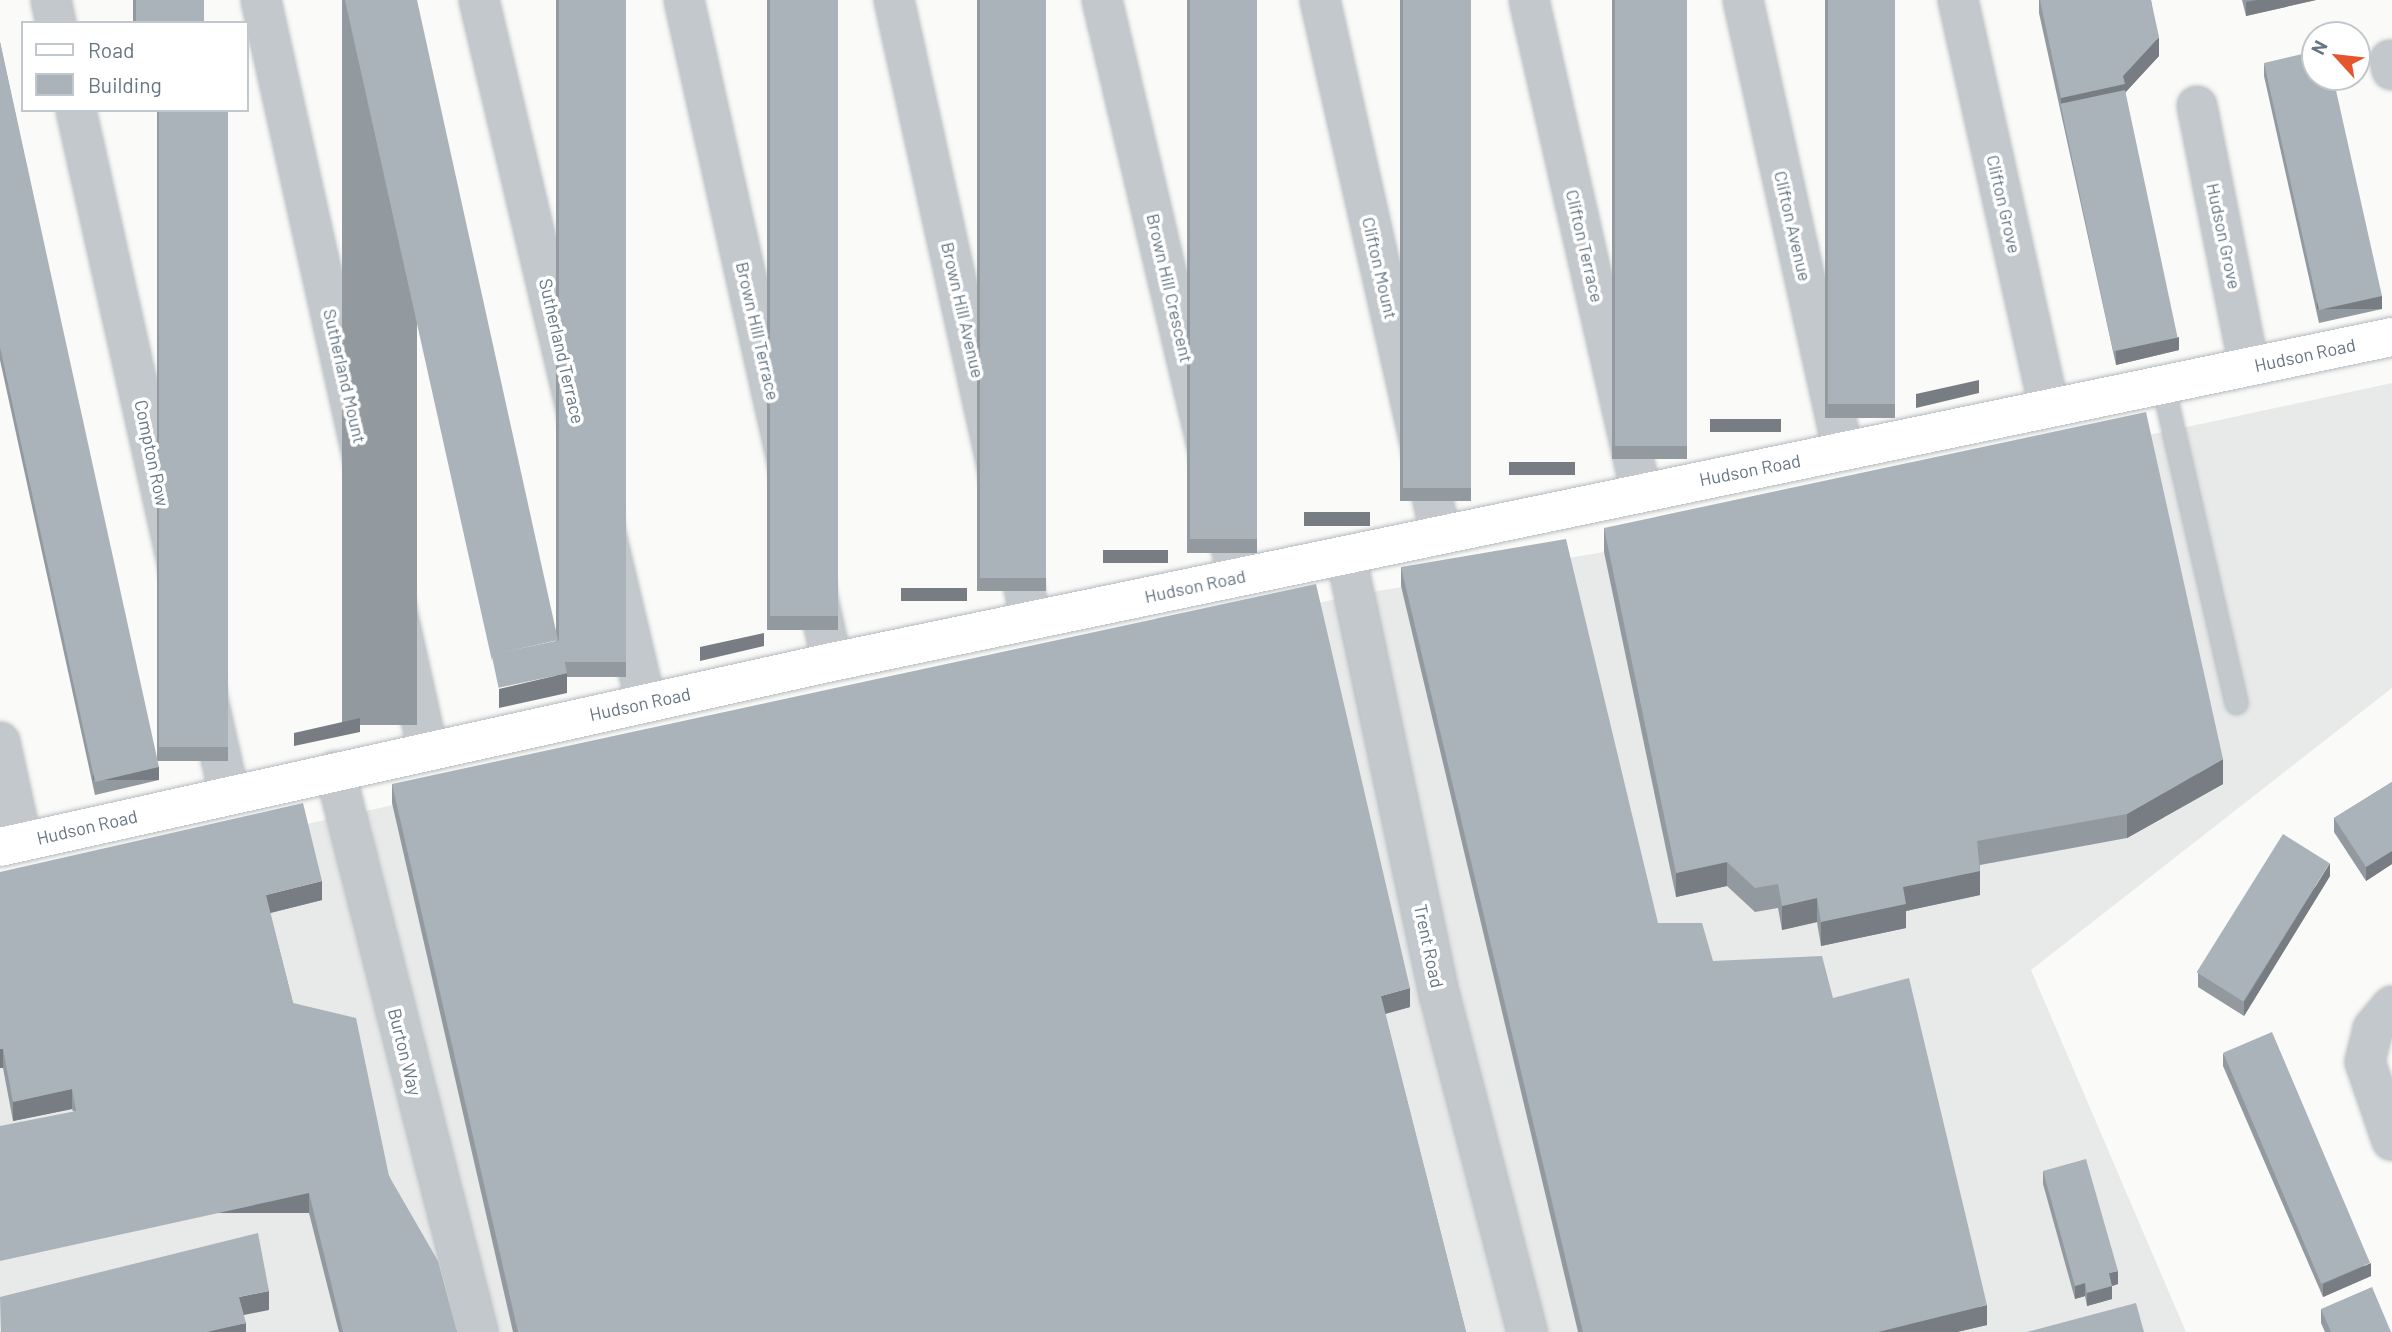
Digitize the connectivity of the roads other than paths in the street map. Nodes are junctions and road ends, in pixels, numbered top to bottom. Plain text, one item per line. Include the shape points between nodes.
1 (51, 0) edge
2 (261, 0) edge
3 (479, 0) edge
4 (684, 0) edge
5 (894, 0) edge
6 (1102, 0) edge
7 (1320, 0) edge
8 (1529, 0) edge
9 (1743, 0) edge
10 (1958, 0) edge
11 (56, 21) edge
12 (2197, 106) dead end
13 (76, 112) edge
14 (2392, 337) edge
15 (2249, 366) junction
16 (2163, 387) junction
17 (2049, 407) junction
18 (1843, 451) junction
19 (1641, 492) junction
20 (1441, 536) junction
21 (1346, 556) junction
22 (1238, 577) junction
23 (1031, 620) junction
24 (832, 662) junction
25 (646, 703) junction
26 (2236, 703) dead end
27 (0, 741) edge
28 (428, 751) junction
29 (335, 771) junction
30 (229, 794) junction
31 (11, 845) edge
32 (2392, 1006) edge
33 (2392, 1141) edge
34 (478, 1332) edge
35 (1527, 1332) edge

1 - 11 street
2 - 28 street, Sutherland Mount
3 - 25 street, Sutherland Terrace
4 - 24 street, Brown Hill Terrace
5 - 23 street, Brown Hill Avenue
6 - 22 street, Brown Hill Crescent
7 - 20 street, Clifton Mount
8 - 19 street, Clifton Terrace
9 - 18 street, Clifton Avenue
10 - 17 street, Clifton Grove
12 - 15 street, Hudson Grove
13 - 30 street, Compton Row
14 - 15 street, Hudson Road
15 - 16 street, Hudson Road
16 - 17 street, Hudson Road
16 - 26 lane
17 - 18 street, Hudson Road
18 - 19 street, Hudson Road
19 - 20 street, Hudson Road
20 - 21 street, Hudson Road
21 - 22 street, Hudson Road
21 - 35 street, Trent Road via 1440,997
22 - 23 street, Hudson Road
23 - 24 street, Hudson Road
24 - 25 street, Hudson Road
25 - 28 street, Hudson Road
27 - 31 street
28 - 29 street, Hudson Road
29 - 30 street, Hudson Road
29 - 34 street, Burton Way
30 - 31 street, Hudson Road
32 - 33 street via 2373,1029 2365,1062

